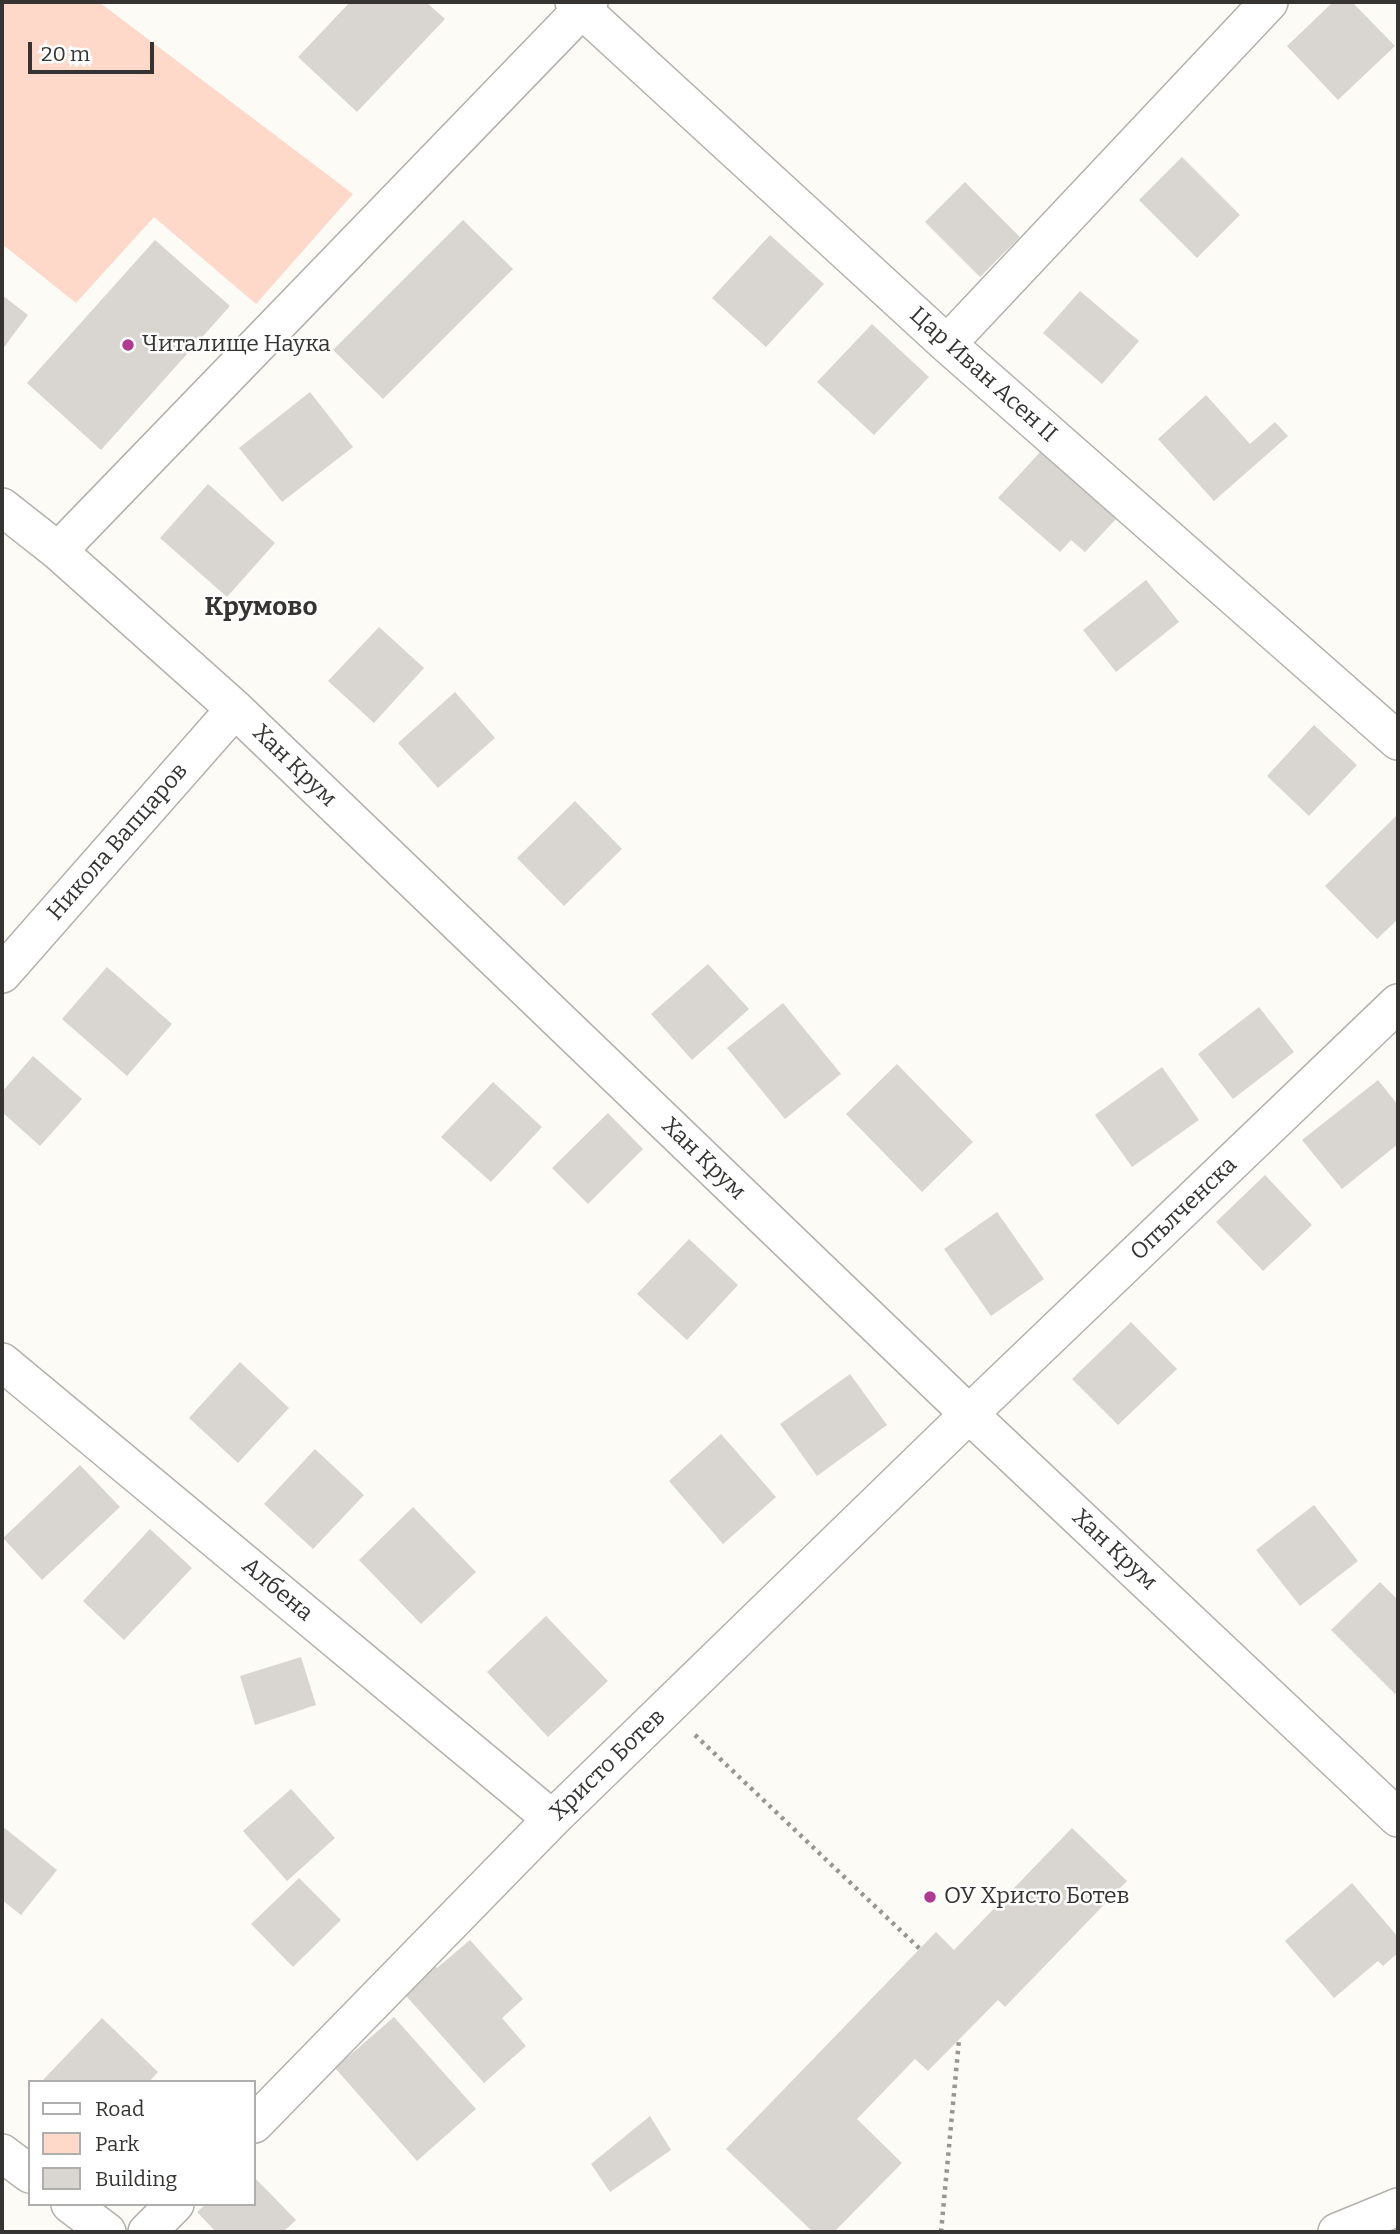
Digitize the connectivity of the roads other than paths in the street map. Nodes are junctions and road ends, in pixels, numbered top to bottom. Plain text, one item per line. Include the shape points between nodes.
1 (1269, 2) edge
2 (582, 4) edge
3 (947, 344) junction
4 (2, 507) edge
5 (58, 551) junction
6 (234, 709) junction
7 (1398, 741) edge
8 (2, 974) edge
9 (1398, 1003) edge
10 (2, 1362) edge
11 (970, 1414) junction
12 (1398, 1818) edge
13 (552, 1819) junction
14 (256, 2121) edge
15 (2, 2153) edge
16 (28, 2172) edge
17 (73, 2206) edge
18 (173, 2206) edge
19 (1398, 2207) edge
20 (107, 2232) edge
21 (147, 2232) edge
22 (1337, 2232) edge

1 - 3 street
2 - 3 street, Цар Иван Асен II
2 - 5 street
3 - 7 street, Цар Иван Асен II
4 - 5 street, Хан Крум
5 - 6 street, Хан Крум
6 - 8 street, Никола Вапцаров
6 - 11 street, Хан Крум
9 - 11 street, Опълченска
10 - 13 street, Албена
11 - 12 street, Хан Крум
11 - 13 street, Христо Ботев
13 - 14 street, Христо Ботев
15 - 16 street
17 - 20 street
18 - 21 street
19 - 22 street

